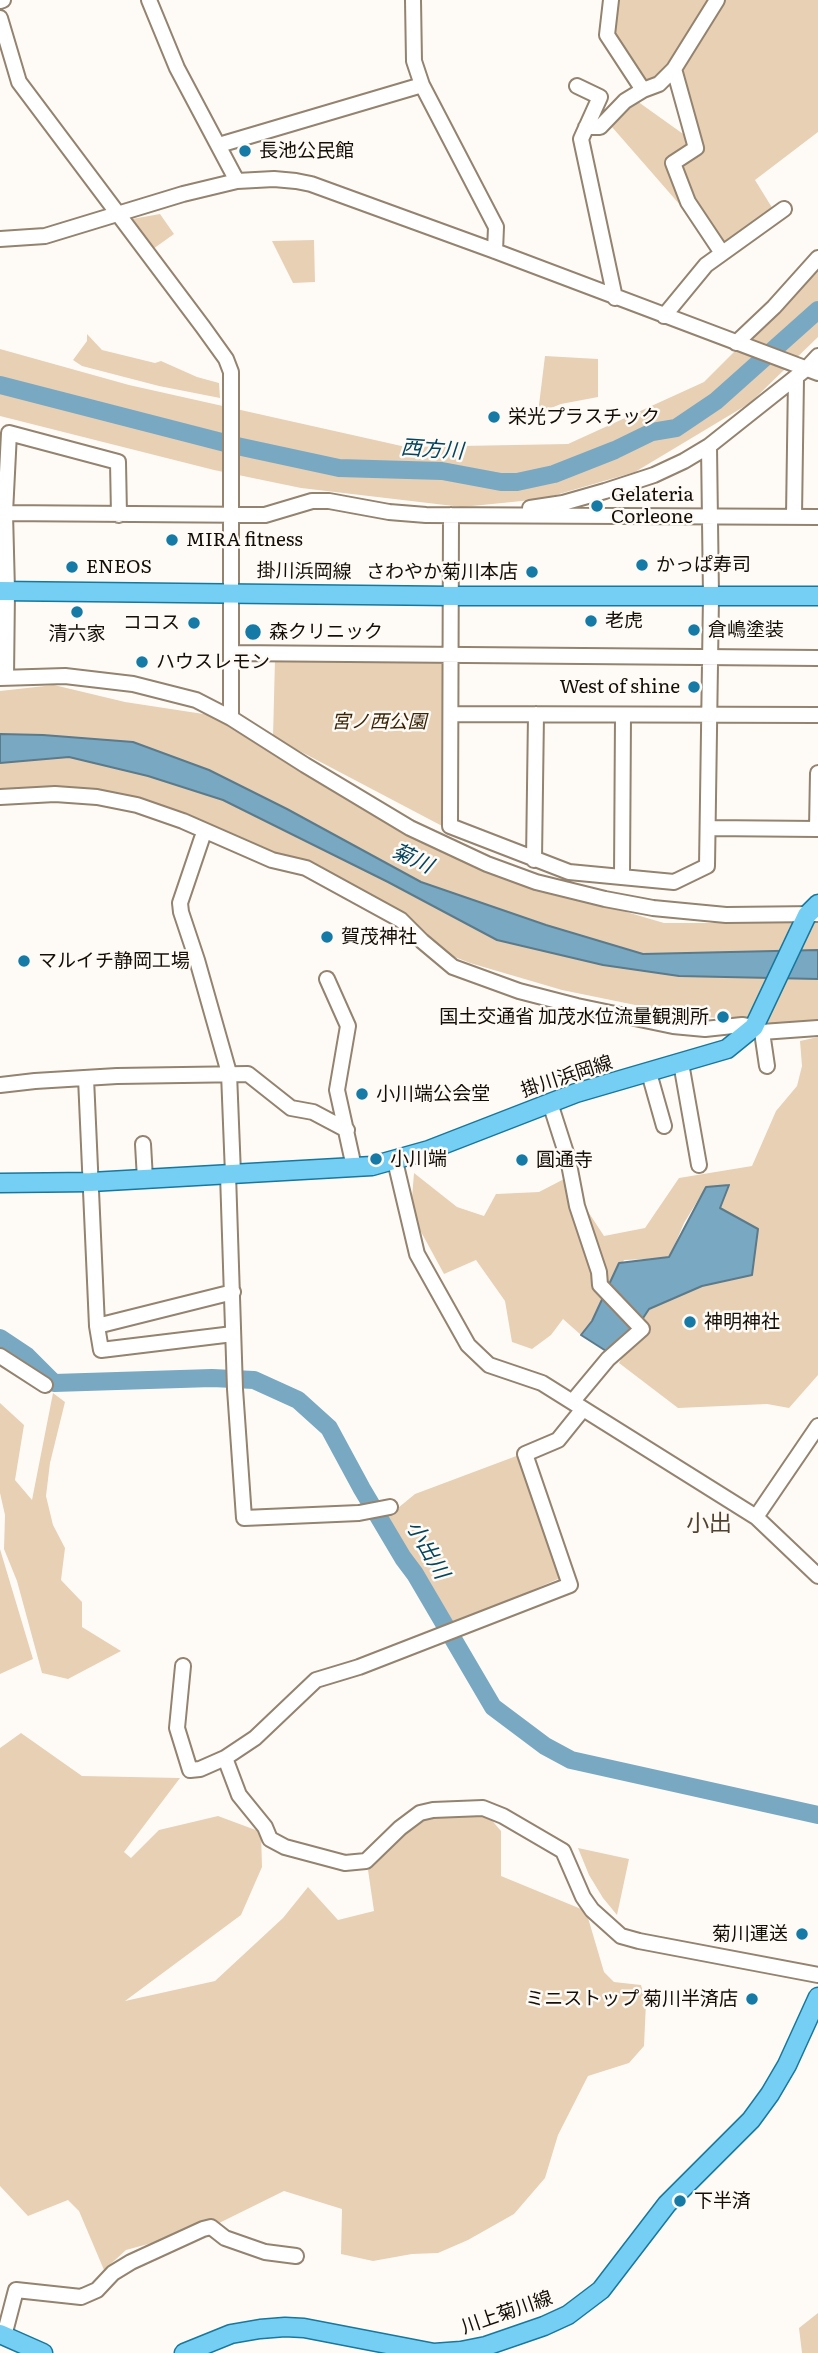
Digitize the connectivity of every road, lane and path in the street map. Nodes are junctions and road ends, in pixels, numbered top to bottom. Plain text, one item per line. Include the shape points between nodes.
1 (149, 0) edge
2 (413, 0) edge
3 (611, 0) edge
4 (717, 0) edge
5 (0, 18) edge
6 (674, 69) junction
7 (422, 85) junction
8 (577, 86) dead end
9 (642, 90) junction
10 (586, 127) junction
11 (219, 145) junction
12 (237, 181) junction
13 (784, 209) dead end
14 (119, 214) junction
15 (0, 239) edge
16 (495, 251) junction
17 (722, 253) junction
18 (818, 258) edge
19 (615, 298) junction
20 (664, 316) junction
21 (739, 344) junction
22 (818, 356) edge
23 (804, 371) edge
24 (709, 446) junction
25 (2, 513) edge
26 (488, 514) junction
27 (119, 515) junction
28 (232, 515) junction
29 (451, 515) junction
30 (711, 516) junction
31 (794, 516) junction
32 (818, 517) edge
33 (4, 591) edge
34 (231, 592) junction
35 (451, 596) junction
36 (711, 596) junction
37 (818, 596) edge
38 (231, 653) junction
39 (450, 656) junction
40 (710, 657) junction
41 (818, 658) edge
42 (3, 678) edge
43 (450, 714) junction
44 (537, 715) junction
45 (623, 715) junction
46 (709, 715) junction
47 (818, 715) edge
48 (231, 718) junction
49 (818, 773) edge
50 (0, 797) edge
51 (708, 828) junction
52 (817, 829) edge
53 (202, 838) dead end
54 (534, 860) junction
55 (622, 877) junction
56 (812, 913) edge
57 (327, 979) dead end
58 (757, 1028) junction
59 (818, 1028) edge
60 (681, 1063) junction
61 (767, 1066) dead end
62 (229, 1073) junction
63 (649, 1073) junction
64 (86, 1078) junction
65 (0, 1085) edge
66 (550, 1103) junction
67 (664, 1126) dead end
68 (347, 1130) junction
69 (143, 1144) dead end
70 (395, 1161) junction
71 (699, 1165) dead end
72 (354, 1167) junction
73 (231, 1174) junction
74 (145, 1179) junction
75 (91, 1182) junction
76 (0, 1183) edge
77 (233, 1292) junction
78 (97, 1326) junction
79 (233, 1335) junction
80 (0, 1356) edge
81 (45, 1385) dead end
82 (578, 1405) junction
83 (818, 1426) edge
84 (375, 1510) dead end
85 (756, 1517) junction
86 (818, 1576) edge
87 (183, 1666) dead end
88 (225, 1758) junction
89 (818, 1975) edge
90 (818, 1997) edge
91 (296, 2256) dead end
92 (2, 2335) edge
93 (397, 2350) edge
94 (43, 2353) edge
95 (184, 2353) edge

1 - 11 street via 177,68
2 - 7 street via 414,61
3 - 9 street via 607,35
4 - 6 street
5 - 14 street via 19,82
6 - 9 street via 659,84
6 - 17 street via 696,148 673,163 688,202
7 - 11 street
7 - 16 street via 496,227
8 - 10 street via 600,97
9 - 10 street via 600,127
10 - 19 street via 581,139
11 - 12 street
12 - 14 street
12 - 16 street via 311,184
13 - 17 street
14 - 15 street via 45,236
14 - 28 street via 232,372
16 - 19 street
17 - 20 street via 706,265
18 - 21 street
19 - 20 street
20 - 21 street
21 - 23 street
22 - 23 street
23 - 24 street
23 - 31 street
24 - 26 street via 684,461 605,492
24 - 30 street
25 - 27 street
25 - 27 street via 9,433 118,462
25 - 33 street
26 - 29 street
26 - 30 street
27 - 28 street
28 - 29 street via 265,515 312,501 329,501 389,512
28 - 34 street
29 - 35 street
30 - 31 street
30 - 36 street
31 - 32 street
33 - 34 main road, 掛川浜岡線
33 - 42 street
34 - 35 main road, 掛川浜岡線
34 - 38 street
35 - 36 main road, 掛川浜岡線
35 - 39 street
36 - 37 main road, 掛川浜岡線
36 - 40 street
38 - 39 street
38 - 48 street
39 - 40 street
39 - 43 street
40 - 41 street
40 - 46 street
42 - 48 street via 65,676 132,684 196,700
43 - 44 street
43 - 54 street via 450,826
44 - 45 street
44 - 54 street
45 - 46 street
45 - 55 street
46 - 47 street
46 - 51 street
48 - 56 street via 410,828 536,882 653,908 726,915
49 - 52 street
50 - 58 street via 97,797 183,821 266,858 306,868 393,914 453,967 519,991 673,1026
51 - 52 street
51 - 55 street via 707,866 674,882
53 - 62 street via 181,912
54 - 55 street via 569,872
56 - 58 main road, 掛川浜岡線
57 - 68 street via 348,1026 337,1090
58 - 59 street
58 - 60 main road, 掛川浜岡線 via 727,1049
58 - 61 street
60 - 63 main road, 掛川浜岡線
60 - 71 street
62 - 64 street
62 - 68 street via 248,1074 291,1108 313,1112
62 - 73 street
63 - 66 main road, 掛川浜岡線
63 - 67 street
64 - 65 street
64 - 75 street
66 - 70 main road, 掛川浜岡線
66 - 82 street via 600,1285 642,1329 608,1359
68 - 72 street
69 - 74 street
70 - 72 main road, 掛川浜岡線
70 - 82 street via 417,1254 468,1345 489,1365 542,1383
72 - 73 main road, 掛川浜岡線
73 - 74 main road, 掛川浜岡線
73 - 77 street
74 - 75 main road, 掛川浜岡線
75 - 76 main road, 掛川浜岡線
75 - 78 street
77 - 78 street
77 - 79 street
78 - 79 street via 101,1350
79 - 84 street via 244,1518
80 - 81 street
82 - 85 street
82 - 88 street via 558,1440 525,1454 570,1585 316,1680 255,1738
83 - 85 street
85 - 86 street
87 - 88 street via 177,1728 186,1763 190,1770 200,1769
88 - 89 street via 239,1795 270,1839 285,1847 345,1863 366,1861 420,1814 483,1808 563,1851 583,1897 621,1936
90 - 93 main road, 川上菊川線 via 787,2065 751,2120 667,2204 601,2290 568,2315 486,2346 434,2353
91 - 92 street via 265,2252 225,2238 211,2227 203,2229 131,2262 81,2297 16,2290
92 - 94 main road
93 - 95 main road, 川上菊川線 via 285,2327 231,2334

